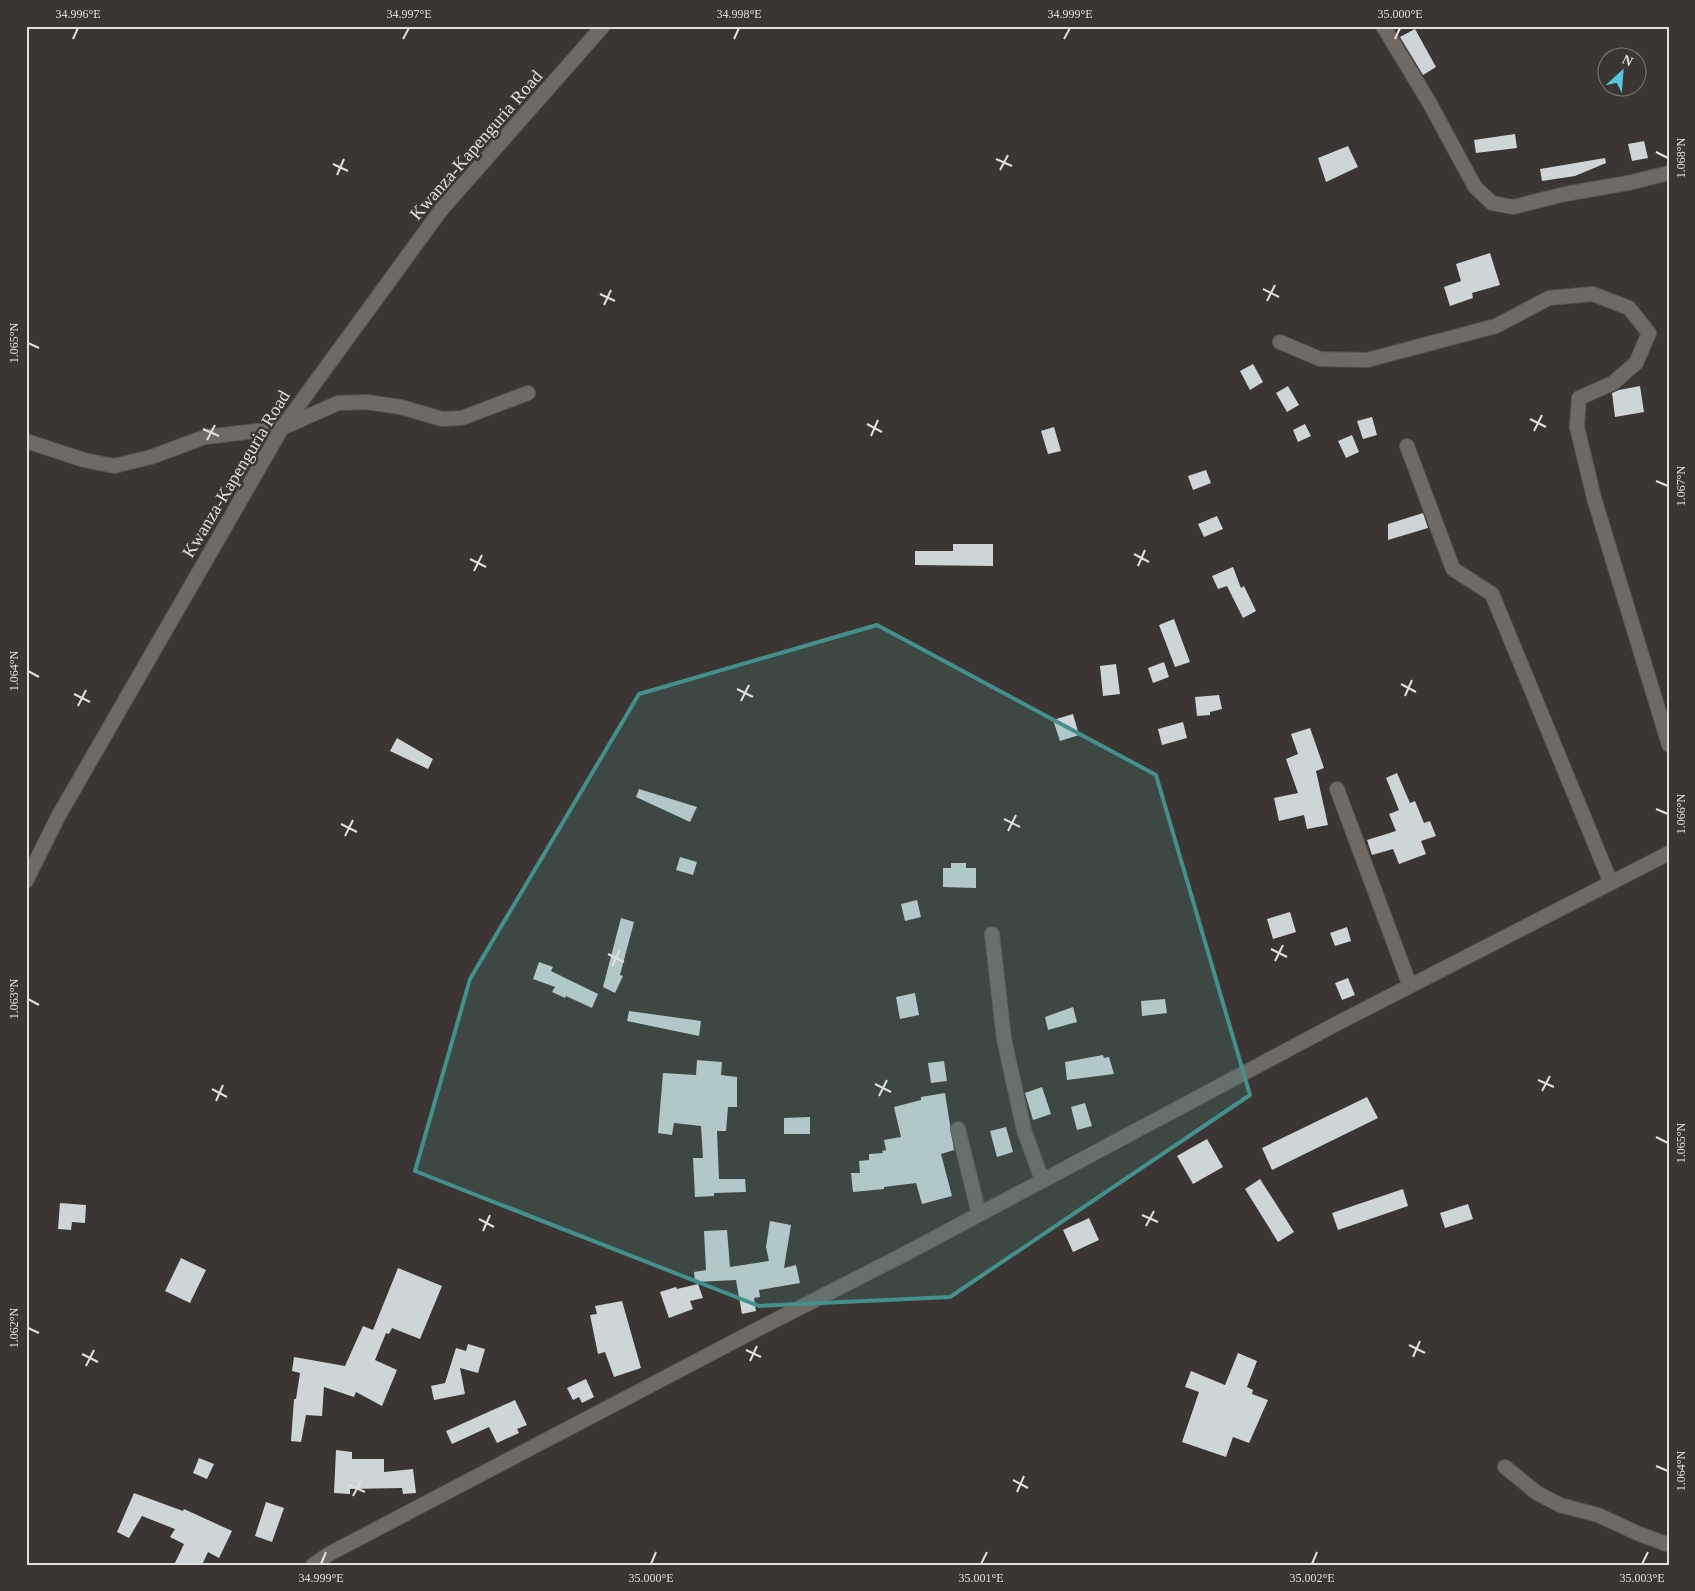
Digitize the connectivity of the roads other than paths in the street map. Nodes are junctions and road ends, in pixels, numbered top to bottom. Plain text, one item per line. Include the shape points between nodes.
1 (603, 26) edge
2 (1383, 26) edge
3 (1669, 173) edge
4 (1280, 342) dead end
5 (528, 393) dead end
6 (282, 428) junction
7 (26, 441) edge
8 (1407, 446) dead end
9 (1669, 745) edge
10 (1337, 789) dead end
11 (1669, 853) edge
12 (26, 881) edge
13 (1611, 883) junction
14 (992, 934) dead end
15 (1410, 986) junction
16 (958, 1129) dead end
17 (1042, 1180) junction
18 (979, 1214) junction
19 (1505, 1467) dead end
20 (1669, 1545) edge
21 (313, 1565) edge

1 - 6 street, Kwanza-Kapenguria Road via 441,210
2 - 3 street via 1430,102 1475,187 1492,203 1513,207
4 - 9 street via 1320,360 1367,360 1496,326 1548,298 1593,294 1629,308 1649,333 1636,363 1613,383 1579,398 1577,427 1594,498
5 - 6 street via 462,418 442,419 401,407 366,402 338,403
6 - 7 street via 205,437 151,457 114,466
6 - 12 street, Kwanza-Kapenguria Road via 59,815
8 - 13 street via 1453,569 1492,594
10 - 15 street
11 - 13 street
13 - 15 street
14 - 17 street via 1004,1039 1024,1130
15 - 17 street
16 - 18 street
17 - 18 street
18 - 21 street
19 - 20 street via 1538,1493 1560,1505 1598,1514

